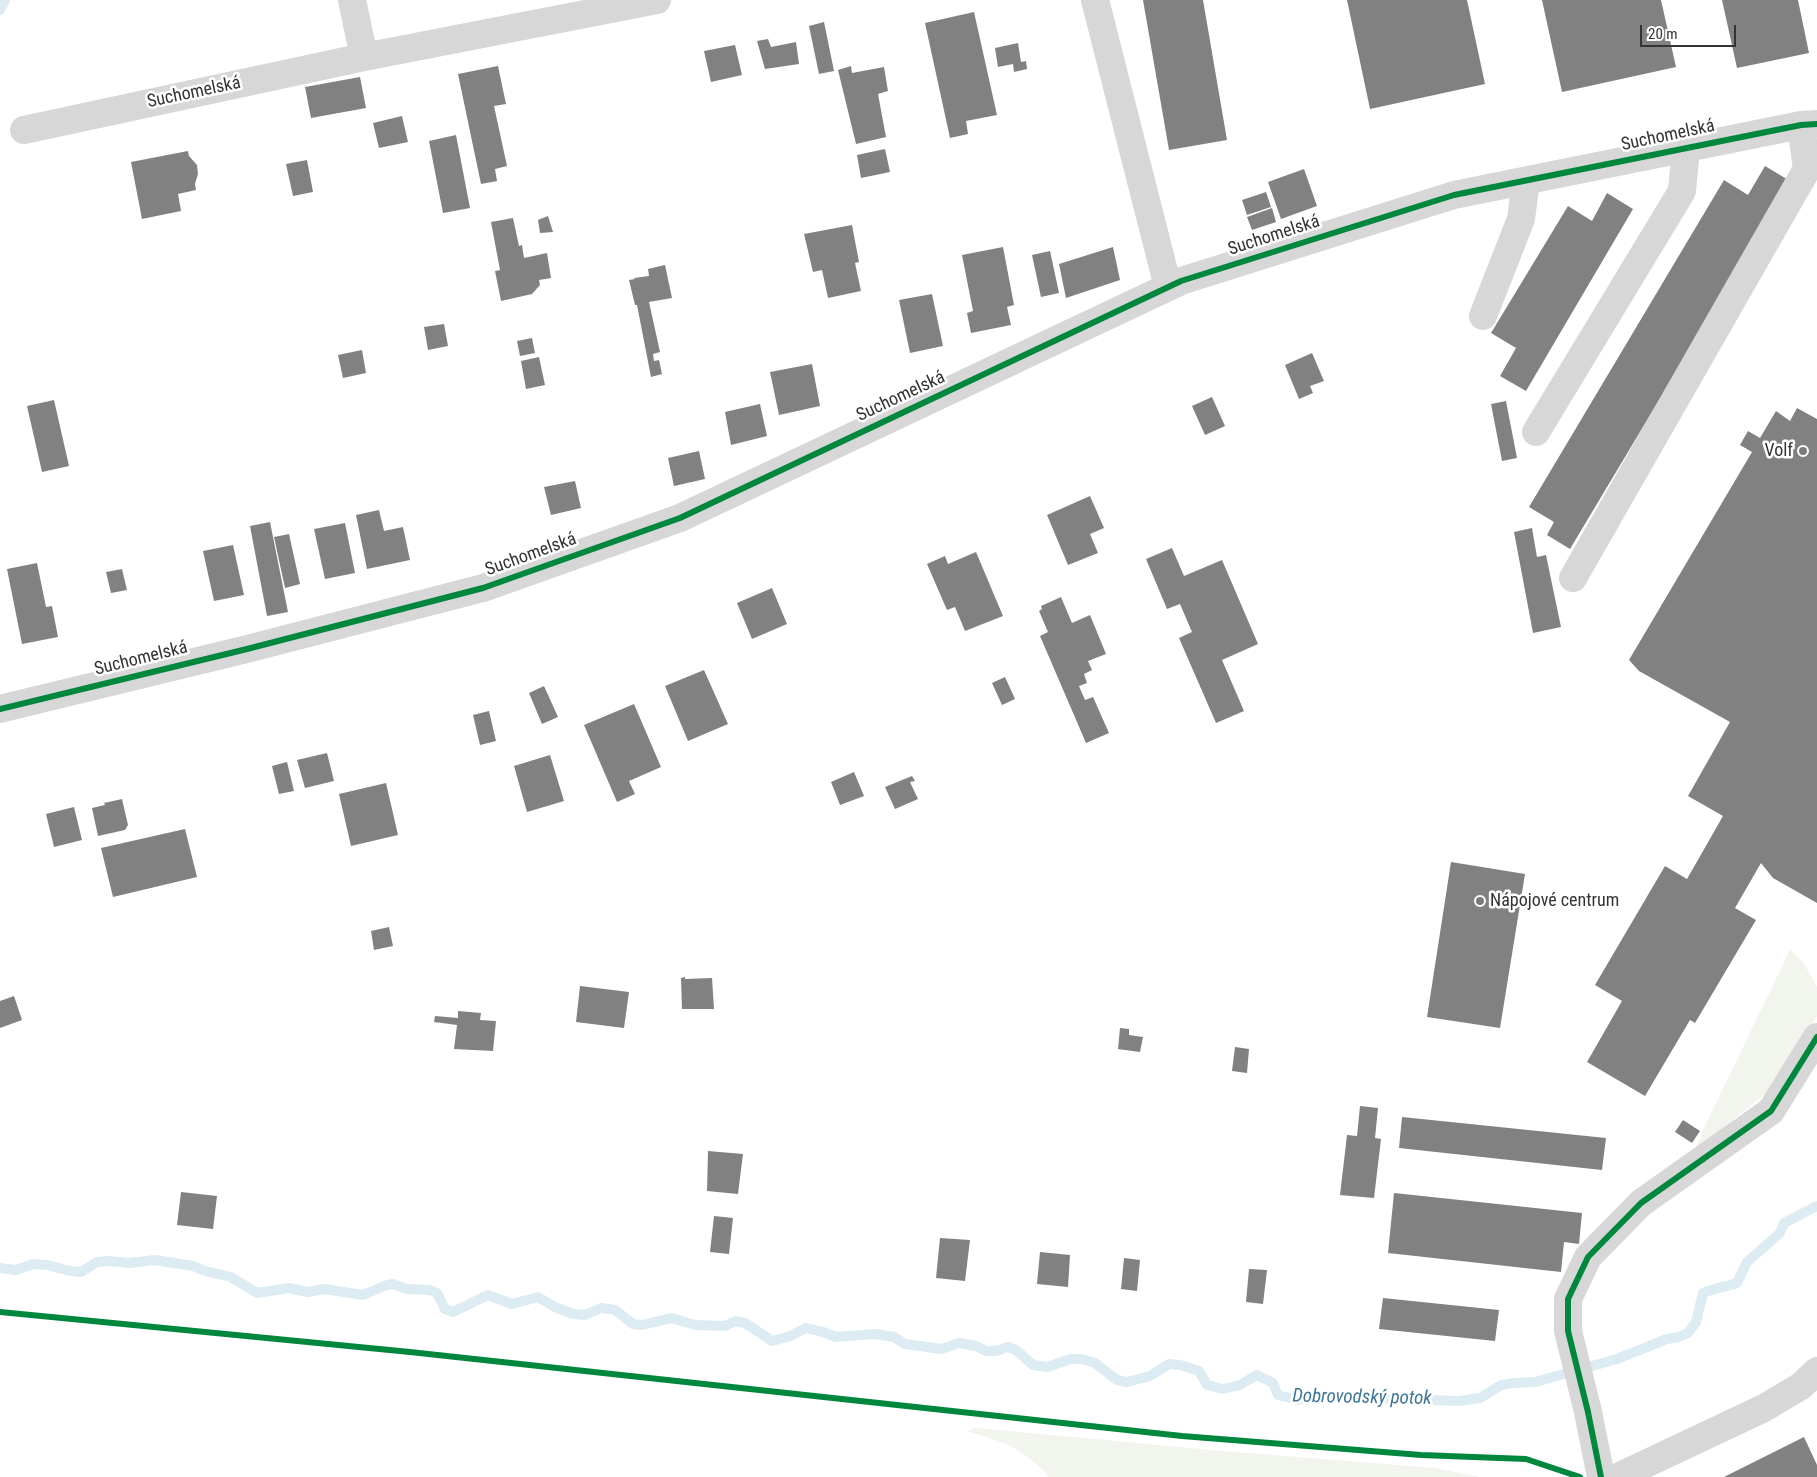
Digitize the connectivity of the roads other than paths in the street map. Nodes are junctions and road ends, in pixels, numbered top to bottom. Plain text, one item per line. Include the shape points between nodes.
1 (352, 0) edge
2 (658, 0) edge
3 (1095, 0) edge
4 (364, 56) junction
5 (1809, 124) edge
6 (24, 130) dead end
7 (1686, 148) junction
8 (1526, 181) junction
9 (1168, 287) junction
10 (1483, 316) dead end
11 (1536, 432) dead end
12 (1573, 578) dead end
13 (0, 709) edge
14 (1817, 1037) edge
15 (1817, 1372) edge
16 (1601, 1477) edge
17 (1618, 1477) edge

1 - 4 street
2 - 4 street, Suchomelská
3 - 9 street
4 - 6 street, Suchomelská
5 - 7 street, Suchomelská
5 - 12 street via 1807,169
7 - 8 street, Suchomelská
7 - 11 street via 1682,191
8 - 9 street, Suchomelská via 1454,195
8 - 10 street via 1521,219
9 - 13 street, Suchomelská via 670,522 483,588
14 - 16 street via 1771,1111 1641,1203 1588,1257 1568,1299 1568,1331
15 - 17 street via 1801,1386 1764,1408

